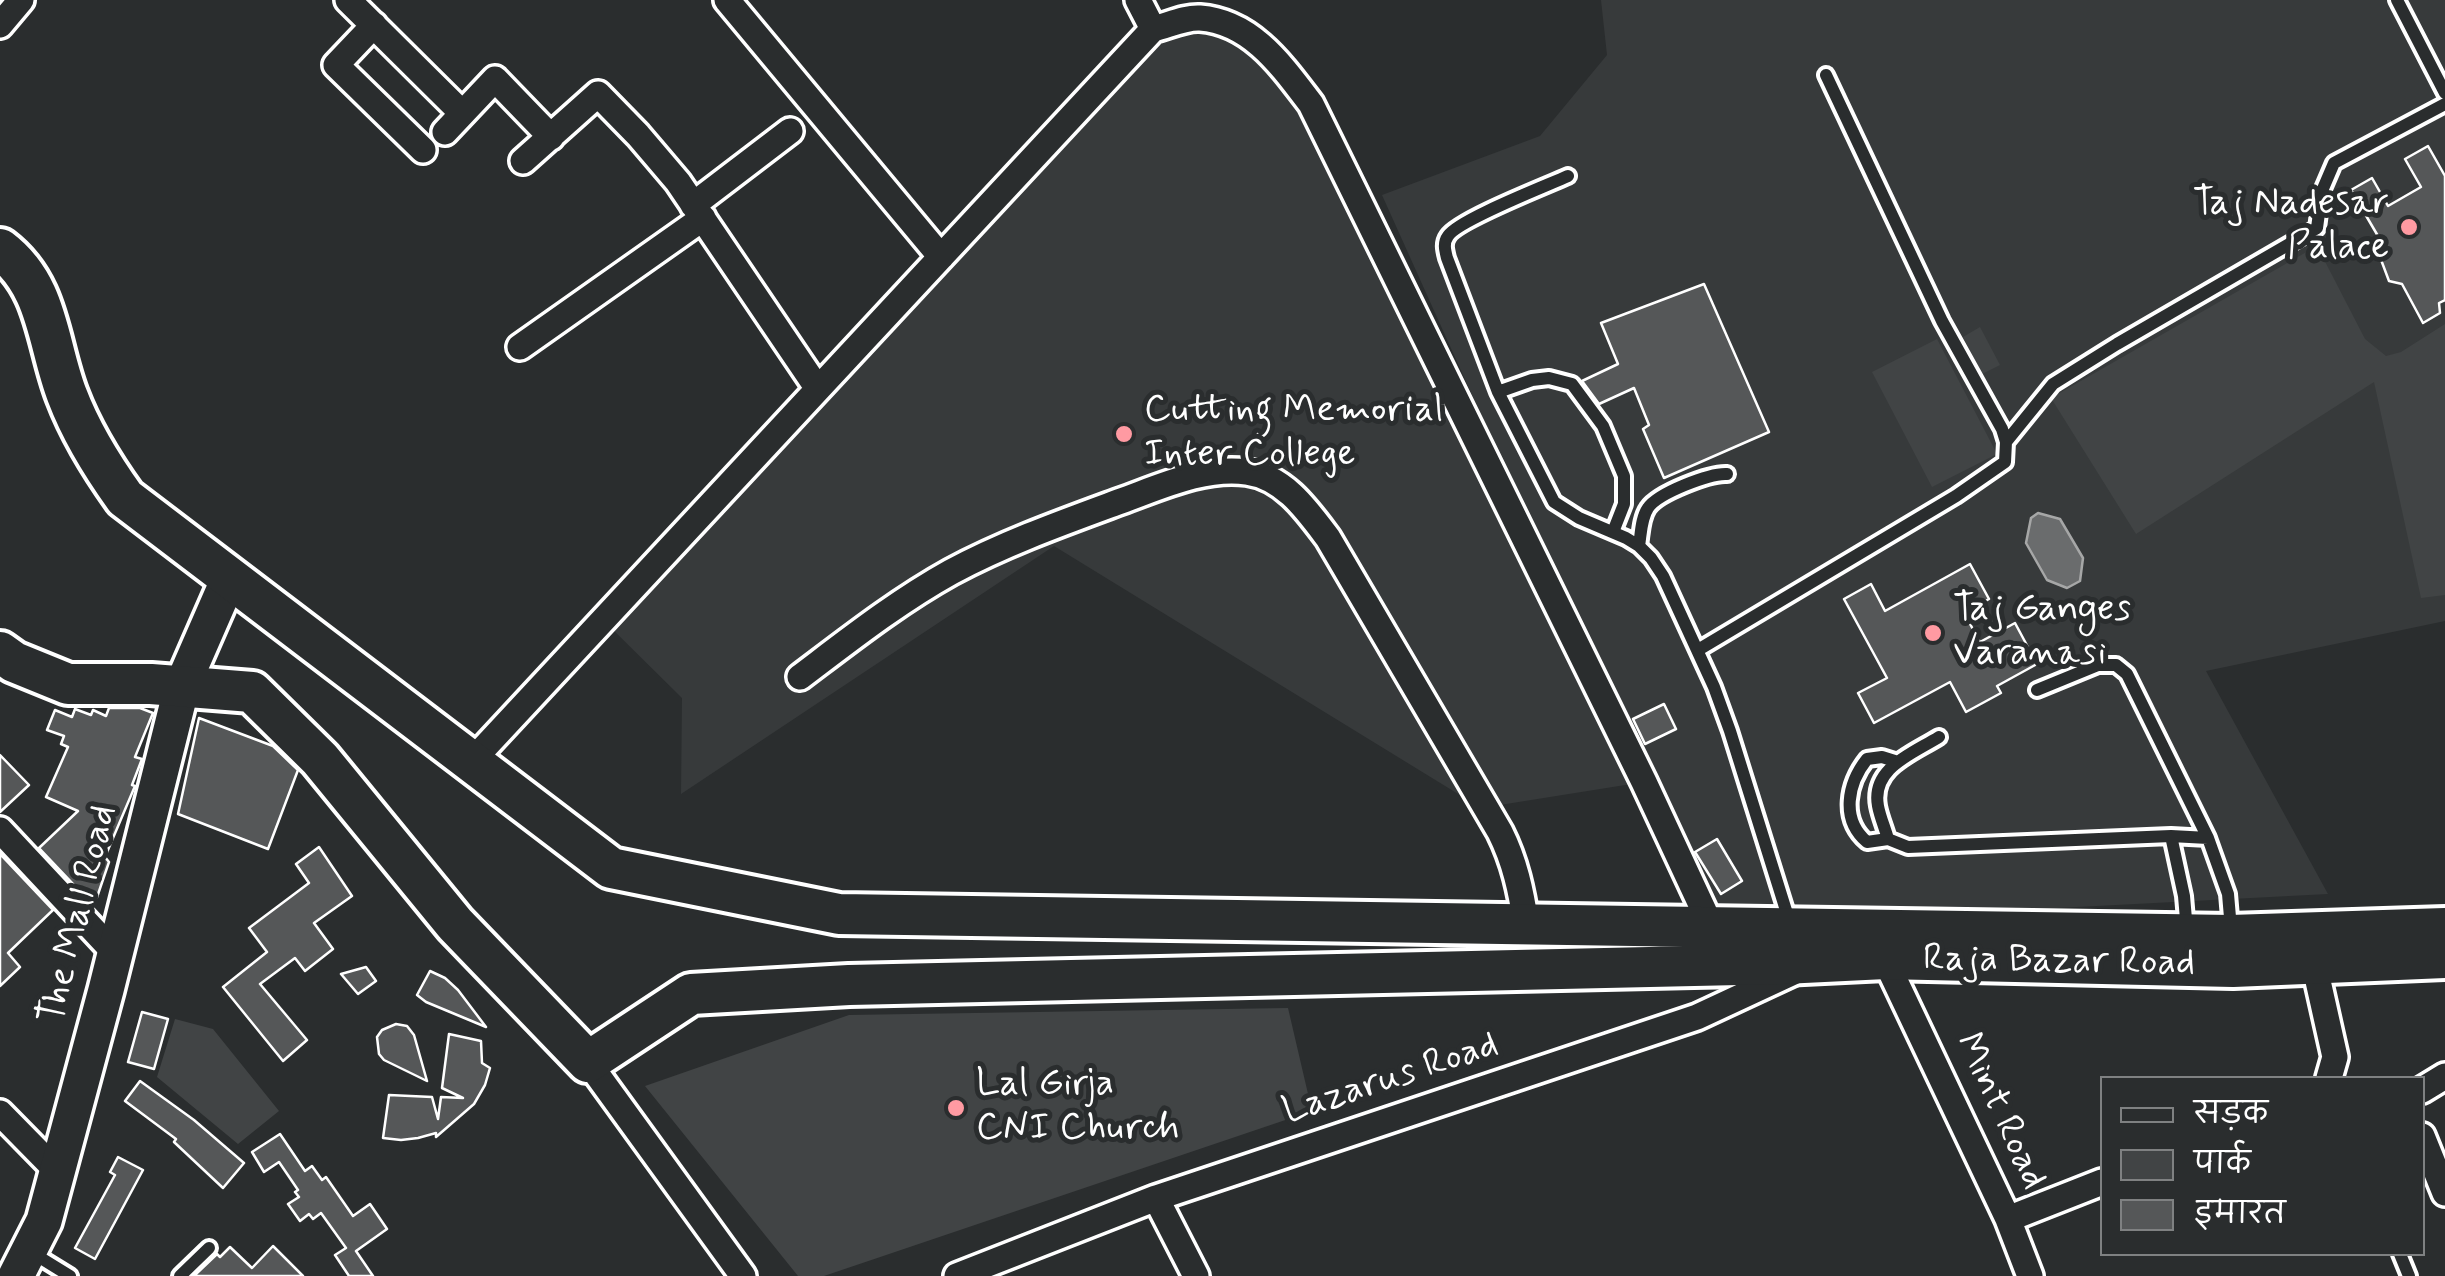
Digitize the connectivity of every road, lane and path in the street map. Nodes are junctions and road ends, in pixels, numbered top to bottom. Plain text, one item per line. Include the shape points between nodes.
1 (21, 0) edge
2 (348, 0) edge
3 (727, 0) edge
4 (1138, 0) edge
5 (2396, 0) edge
6 (0, 25) edge
7 (374, 25) junction
8 (1153, 29) junction
9 (1826, 76) dead end
10 (2445, 93) edge
11 (2445, 104) edge
12 (790, 132) dead end
13 (550, 137) junction
14 (423, 150) dead end
15 (524, 162) dead end
16 (1568, 176) dead end
17 (698, 212) junction
18 (3, 251) edge
19 (941, 257) junction
20 (520, 347) dead end
21 (818, 389) junction
22 (1498, 392) junction
23 (2006, 442) junction
24 (1727, 474) dead end
25 (1613, 532) junction
26 (1639, 546) junction
27 (230, 576) junction
28 (1698, 650) junction
29 (7, 657) edge
30 (800, 677) dead end
31 (182, 686) junction
32 (2036, 690) dead end
33 (1938, 737) dead end
34 (471, 762) junction
35 (1898, 762) junction
36 (0, 830) edge
37 (2170, 836) junction
38 (1888, 838) junction
39 (2208, 838) junction
40 (1526, 924) junction
41 (1711, 926) junction
42 (2445, 928) edge
43 (2188, 934) junction
44 (1806, 939) junction
45 (1877, 944) junction
46 (2232, 951) junction
47 (115, 953) junction
48 (2445, 958) edge
49 (2314, 963) junction
50 (588, 1062) junction
51 (2332, 1076) edge
52 (0, 1113) edge
53 (2425, 1143) edge
54 (57, 1171) junction
55 (2100, 1183) edge
56 (2445, 1192) edge
57 (1156, 1198) junction
58 (2008, 1219) junction
59 (209, 1248) dead end
60 (23, 1263) edge
61 (70, 1276) edge
62 (180, 1276) edge
63 (743, 1276) edge
64 (957, 1276) edge
65 (1196, 1276) edge
66 (2030, 1276) edge

1 - 6 street
2 - 7 street
3 - 19 street
4 - 8 street
5 - 10 lane
7 - 13 street via 453,123 495,79
7 - 14 street via 336,65
8 - 19 street
8 - 41 street via 1197,18 1236,26 1274,56 1311,104
9 - 23 lane
11 - 23 lane via 2334,163 2316,228 2053,384
12 - 17 street
13 - 15 street
13 - 17 street via 598,94
16 - 22 lane via 1460,225 1445,239 1446,258
17 - 20 street
17 - 21 street
18 - 27 main road, Raja Bazar Road via 44,308 66,394 97,458 125,498
19 - 21 street
21 - 34 street
22 - 25 lane via 1554,502
22 - 25 lane via 1549,378 1572,384 1603,426 1624,476 1624,504
23 - 28 lane via 2005,462 1956,496
24 - 26 lane via 1716,473 1649,506
25 - 26 lane
26 - 28 lane via 1652,558
27 - 31 street, The Mall Road
27 - 34 main road, Raja Bazar Road
28 - 44 lane
29 - 31 main road via 68,684
30 - 40 street via 936,582 1034,534 1176,480 1250,472 1278,483 1328,538 1512,855
31 - 47 street, The Mall Road
31 - 50 main road via 252,692 320,759 456,924
32 - 39 lane via 2116,664 2127,674
33 - 35 lane
34 - 40 main road, Raja Bazar Road via 611,868 839,914
35 - 38 lane via 1878,788
35 - 38 lane via 1868,759 1848,801 1858,834 1867,842
36 - 47 street
37 - 38 lane via 1908,847
37 - 39 lane
37 - 43 lane
39 - 46 lane via 2228,894
40 - 41 main road, Raja Bazar Road
41 - 44 main road, Raja Bazar Road
42 - 46 main road, Raja Bazar Road
43 - 45 main road, Raja Bazar Road
43 - 46 main road, Raja Bazar Road
44 - 45 main road, Raja Bazar Road
44 - 50 main road, Raja Bazar Road via 1673,966 690,994
44 - 57 street, Lazarus Road via 1698,1017
45 - 46 main road, Raja Bazar Road
45 - 58 street, Mint Road
46 - 49 main road, Raja Bazar Road
47 - 54 street, The Mall Road
48 - 49 main road, Raja Bazar Road
49 - 51 street via 2335,1058
50 - 63 street
52 - 54 street
53 - 56 street
54 - 60 street, The Mall Road
55 - 58 street
57 - 64 street, Lazarus Road
57 - 65 street
58 - 66 street, Mint Road
59 - 62 lane
60 - 61 lane

